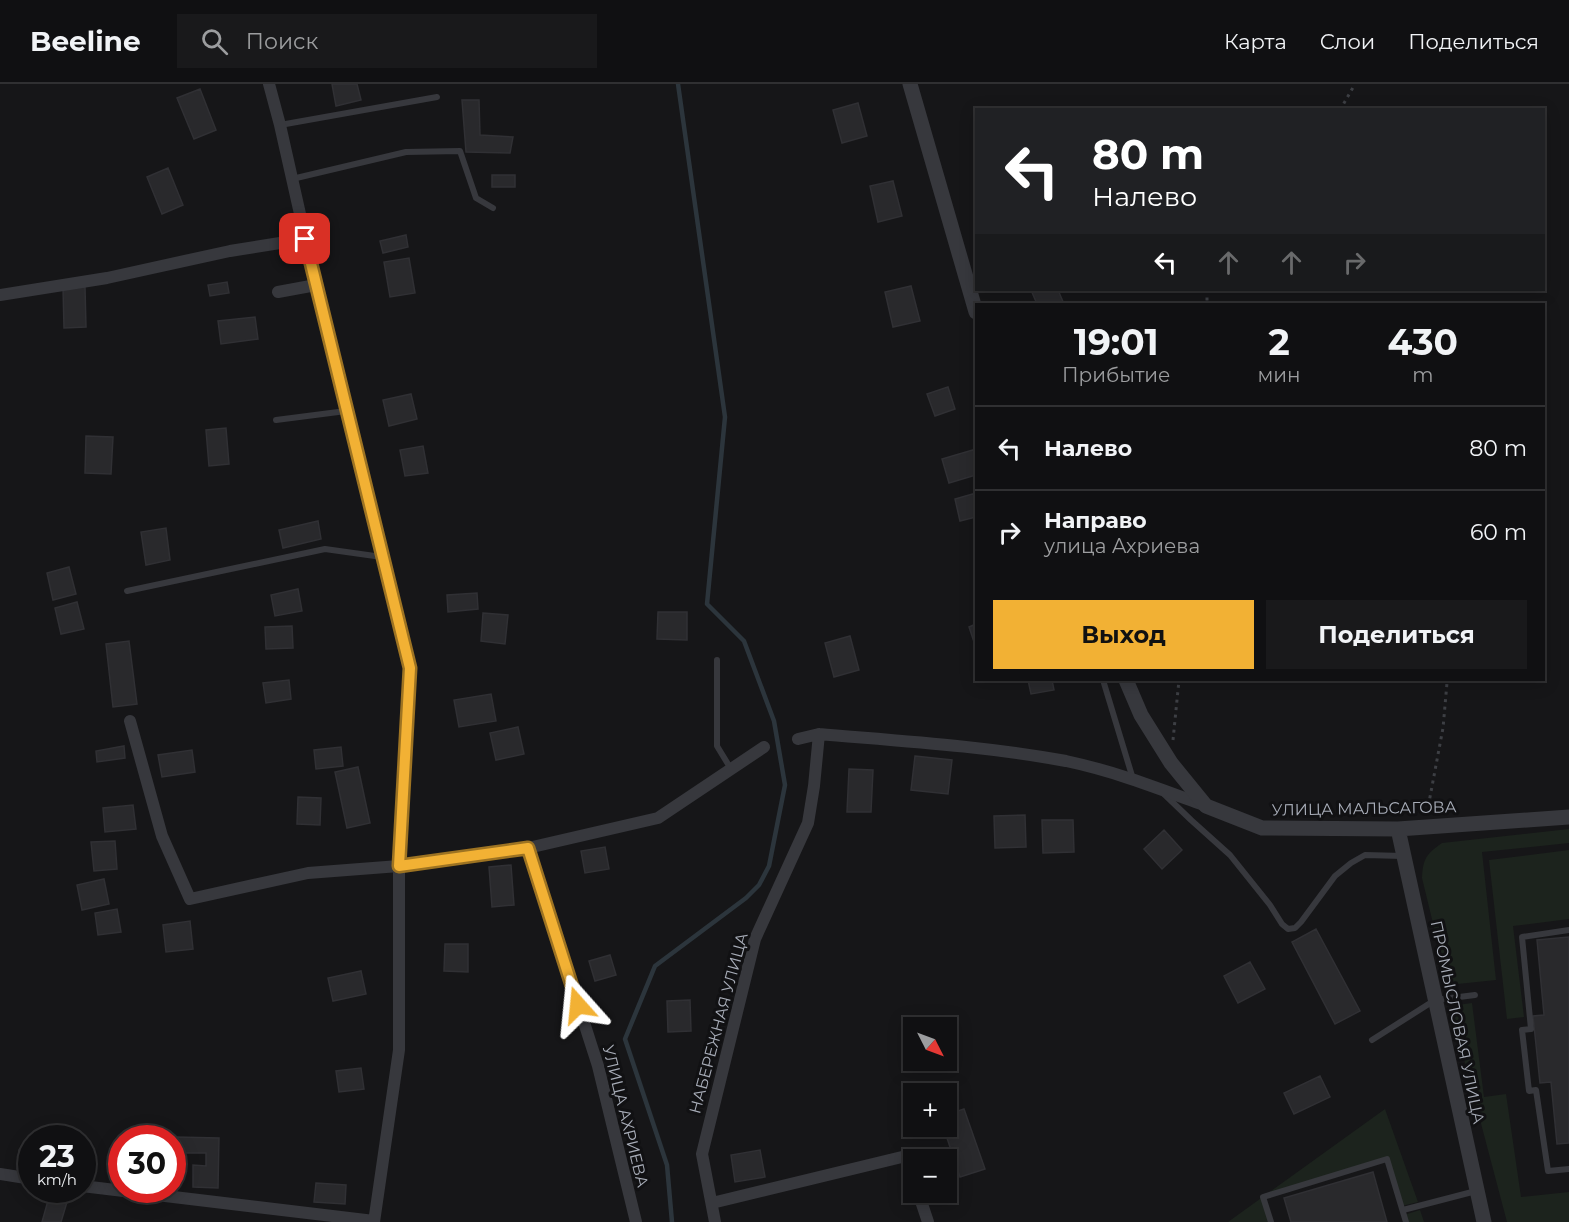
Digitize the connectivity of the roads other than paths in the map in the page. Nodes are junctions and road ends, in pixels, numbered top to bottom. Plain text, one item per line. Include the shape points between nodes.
1 (269, 84) edge
2 (910, 84) edge
3 (437, 97) dead end
4 (280, 125) junction
5 (292, 179) junction
6 (493, 208) dead end
7 (305, 239) junction
8 (316, 285) junction
9 (278, 292) dead end
10 (0, 295) edge
11 (975, 309) edge
12 (347, 411) junction
13 (276, 420) dead end
14 (382, 557) junction
15 (127, 591) dead end
16 (717, 660) dead end
17 (1103, 681) edge
18 (1126, 681) edge
19 (130, 722) dead end
20 (819, 734) junction
21 (798, 739) dead end
22 (764, 747) dead end
23 (731, 770) junction
24 (1133, 779) junction
25 (1160, 789) junction
26 (1206, 806) junction
27 (1569, 817) edge
28 (1398, 829) junction
29 (528, 848) junction
30 (1404, 856) junction
31 (399, 866) junction
32 (1569, 930) edge
33 (1475, 995) dead end
34 (1435, 1000) junction
35 (1372, 1040) dead end
36 (903, 1157) edge
37 (1569, 1169) edge
38 (0, 1174) edge
39 (18, 1177) edge
40 (96, 1188) edge
41 (1477, 1191) junction
42 (712, 1203) junction
43 (922, 1203) edge
44 (1403, 1210) junction
45 (374, 1222) edge
46 (636, 1222) edge
47 (716, 1222) edge
48 (928, 1222) edge
49 (1271, 1222) edge
50 (1406, 1222) edge
51 (1484, 1222) edge

1 - 4 street
2 - 11 street
3 - 4 lane
4 - 5 street
5 - 6 lane via 406,153 460,151 476,198
5 - 7 street
7 - 8 street
7 - 10 street via 230,251 108,279
8 - 9 street
8 - 12 street
12 - 13 lane
12 - 14 street
14 - 15 lane via 325,549
14 - 31 street via 410,668
16 - 23 lane via 717,746
17 - 24 lane
18 - 26 street, УЛИЦА МАЛЬСАГОВА via 1141,715 1171,763
19 - 31 street via 162,836 190,899 308,873
20 - 21 street
20 - 24 street via 963,746 1067,761
20 - 42 street, НАБЕРЕЖНАЯ УЛИЦА via 808,823 755,939 702,1154
22 - 23 street
23 - 29 street via 658,819
24 - 25 street
25 - 26 street
25 - 30 lane via 1230,855 1288,929 1301,922 1335,876 1352,863 1365,855
26 - 28 street, УЛИЦА МАЛЬСАГОВА via 1262,828
27 - 28 street, УЛИЦА МАЛЬСАГОВА
28 - 30 street, ПРОМЫСЛОВАЯ УЛИЦА
29 - 31 street
29 - 46 street, УЛИЦА АХРИЕВА via 598,1066
30 - 34 street, ПРОМЫСЛОВАЯ УЛИЦА
31 - 45 street via 399,1050
32 - 37 lane via 1522,937 1531,1029 1522,1030 1529,1091 1536,1090 1548,1171
33 - 34 lane
34 - 35 lane
34 - 41 street, ПРОМЫСЛОВАЯ УЛИЦА
36 - 42 street
38 - 39 street
40 - 45 street
41 - 44 lane
41 - 51 street, ПРОМЫСЛОВАЯ УЛИЦА
42 - 47 street, НАБЕРЕЖНАЯ УЛИЦА
43 - 48 street
44 - 49 lane via 1387,1159 1263,1197
44 - 50 lane

